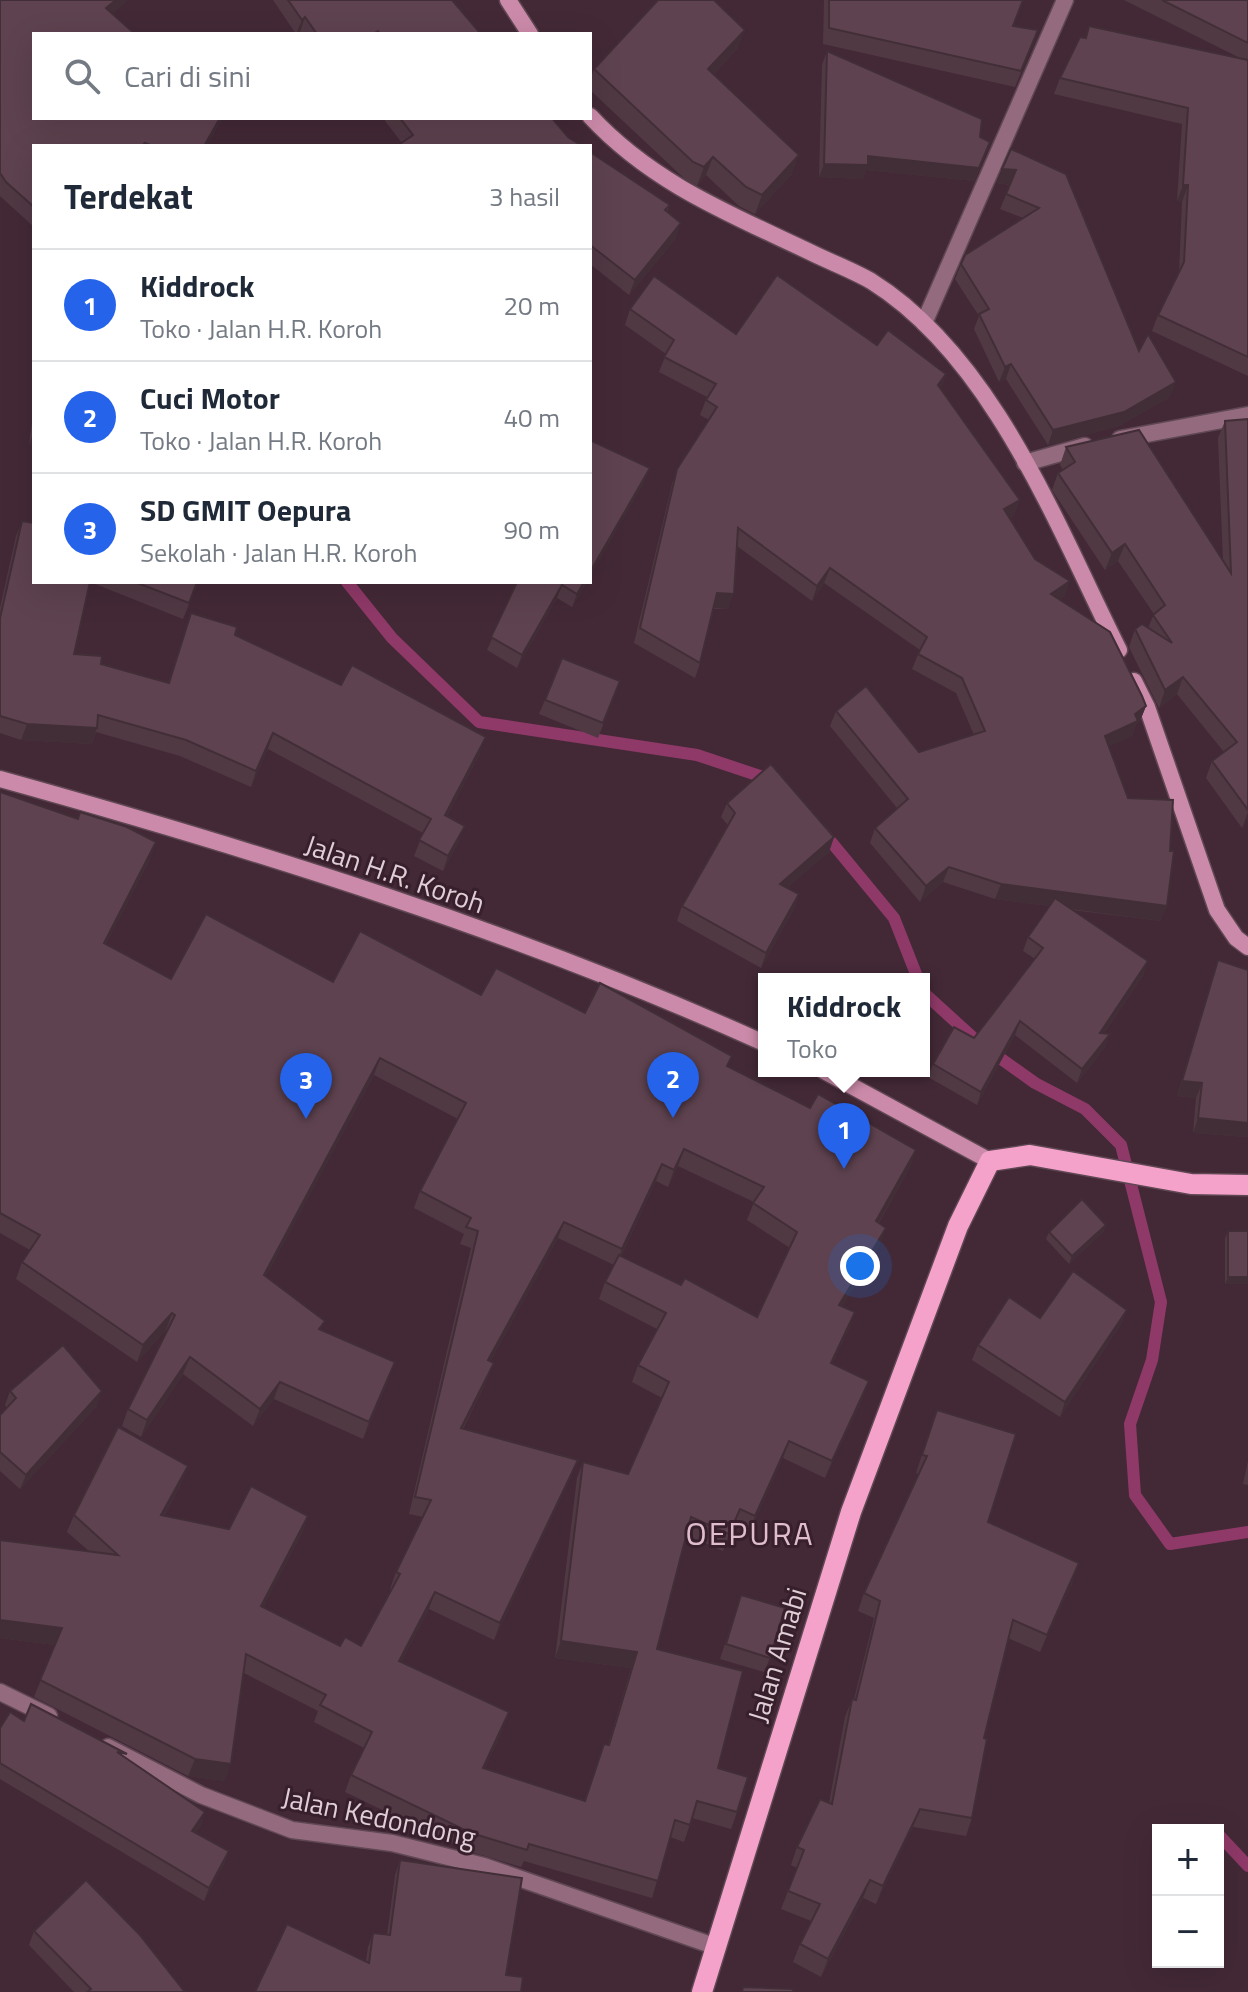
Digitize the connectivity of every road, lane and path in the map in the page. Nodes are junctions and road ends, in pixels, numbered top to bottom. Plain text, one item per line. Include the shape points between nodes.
1 (508, 0) edge
2 (1065, 0) edge
3 (529, 32) edge
4 (592, 118) edge
5 (924, 323) junction
6 (1248, 415) edge
7 (1025, 463) junction
8 (0, 779) edge
9 (1248, 947) edge
10 (758, 1040) edge
11 (835, 1077) edge
12 (990, 1161) junction
13 (1248, 1185) edge
14 (0, 1692) edge
15 (63, 1724) edge
16 (91, 1738) edge
17 (714, 1946) junction
18 (702, 1992) edge

1 - 3 street
2 - 5 street
4 - 5 street via 678,189 871,281
5 - 7 street via 998,411
6 - 7 street via 1097,443
7 - 9 street via 1147,707 1217,910
8 - 10 street, Jalan H.R. Koroh via 210,837 375,892 691,1009
11 - 12 street
12 - 13 main road via 1030,1155 1191,1184
12 - 17 main road, Jalan Amabi via 958,1226 856,1497
14 - 15 street
16 - 17 street, Jalan Kedondong via 201,1795 292,1830 392,1843 484,1866
17 - 18 main road, Jalan Amabi

